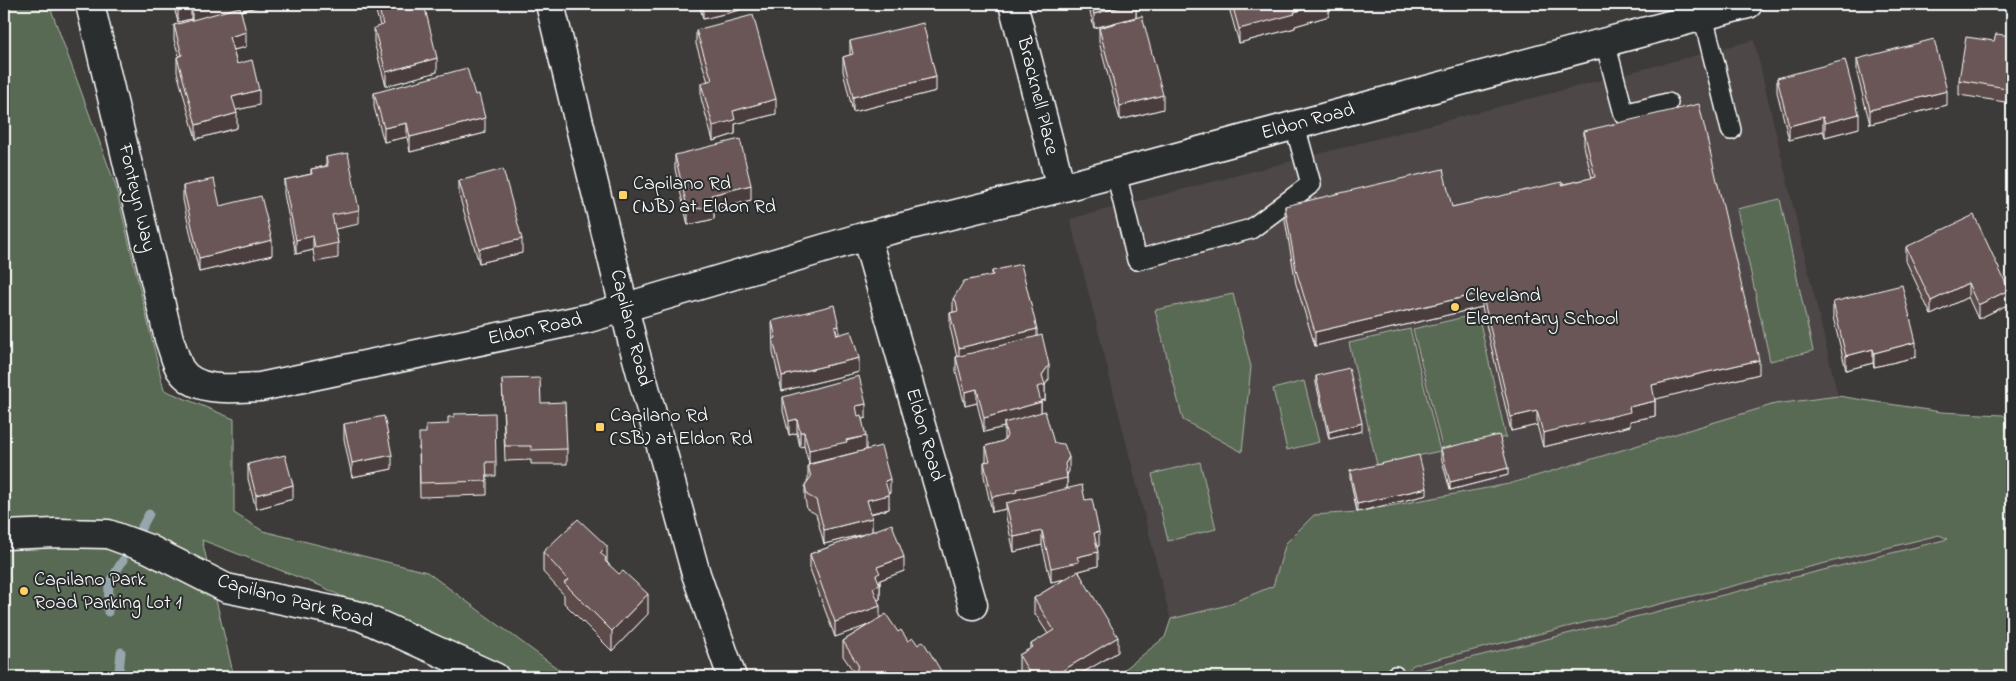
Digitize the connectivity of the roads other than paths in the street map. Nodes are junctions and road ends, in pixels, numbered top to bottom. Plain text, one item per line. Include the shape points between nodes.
1 (90, 4) edge
2 (550, 4) edge
3 (1013, 4) edge
4 (1748, 4) edge
5 (1704, 16) junction
6 (1605, 42) junction
7 (1668, 102) dead end
8 (1295, 126) junction
9 (1731, 130) dead end
10 (1116, 173) junction
11 (1061, 188) junction
12 (866, 236) junction
13 (624, 308) junction
14 (197, 383) joint
15 (4, 535) edge
16 (973, 605) dead end
17 (495, 677) edge
18 (732, 677) edge

1 - 14 street, Fonteyn Way via 169,339 179,368 188,379
2 - 13 street, Capilano Road
3 - 11 street, Bracknell Place
4 - 5 street, Eldon Road
5 - 6 street, Eldon Road
5 - 9 lane
6 - 7 lane via 1624,114
6 - 8 street, Eldon Road
8 - 10 street, Eldon Road
8 - 10 lane via 1311,184 1251,229 1137,260
10 - 11 street, Eldon Road
11 - 12 street, Eldon Road
12 - 13 street, Eldon Road
12 - 16 street, Eldon Road
13 - 14 street, Eldon Road via 260,387 215,387
13 - 18 street, Capilano Road via 696,574
15 - 17 street, Capilano Park Road via 108,534 149,549 226,588 360,616

